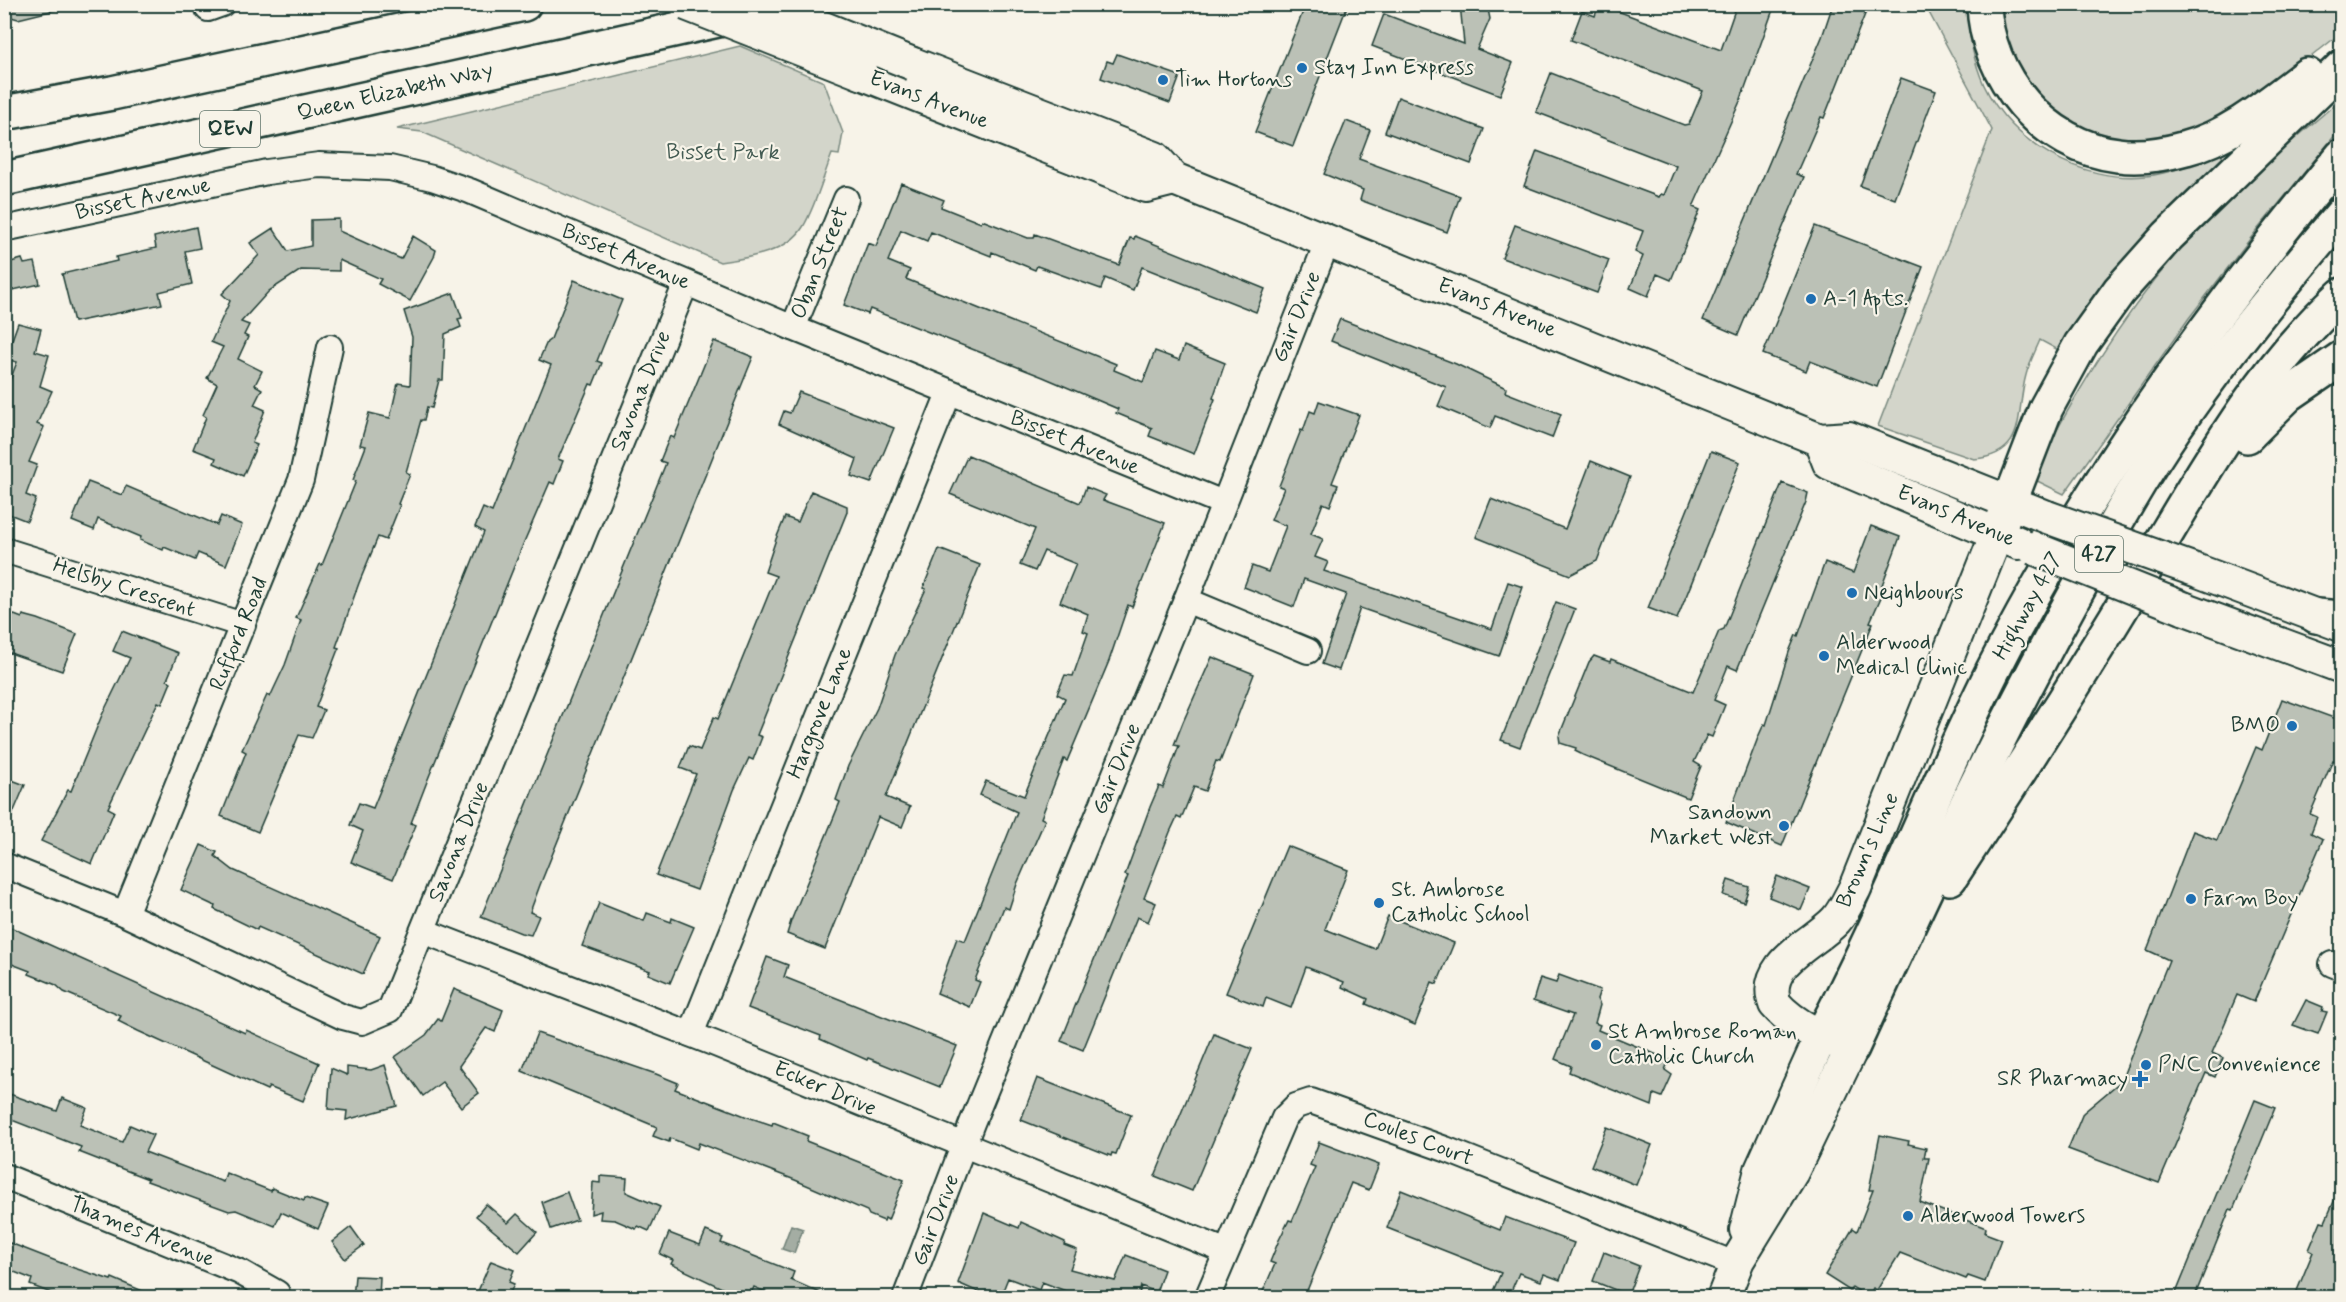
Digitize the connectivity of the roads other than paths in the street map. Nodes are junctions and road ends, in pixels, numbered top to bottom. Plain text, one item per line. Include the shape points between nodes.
1 (524, 4) edge
2 (686, 4) edge
3 (764, 4) edge
4 (786, 4) edge
5 (1984, 4) edge
6 (2342, 49) edge
7 (2342, 67) edge
8 (4, 113) edge
9 (2342, 156) edge
10 (4, 179) edge
11 (1174, 179) junction
12 (846, 199) dead end
13 (2342, 214) edge
14 (4, 229) edge
15 (1328, 240) junction
16 (686, 283) junction
17 (2342, 294) edge
18 (793, 328) junction
19 (330, 347) dead end
20 (2342, 358) edge
21 (949, 393) junction
22 (1820, 440) junction
23 (1223, 503) junction
24 (2009, 504) junction
25 (2183, 506) junction
26 (1997, 535) junction
27 (4, 550) edge
28 (1186, 600) junction
29 (2333, 620) edge
30 (243, 625) junction
31 (1308, 651) dead end
32 (2342, 667) edge
33 (4, 864) edge
34 (125, 914) junction
35 (1907, 926) junction
36 (423, 931) junction
37 (691, 1034) junction
38 (1821, 1036) junction
39 (1852, 1048) junction
40 (964, 1146) junction
41 (4, 1176) edge
42 (1225, 1251) junction
43 (1738, 1263) junction
44 (277, 1295) edge
45 (905, 1298) edge
46 (1207, 1298) edge
47 (1723, 1298) edge

1 - 8 highway
2 - 11 main road, Evans Avenue, bridge via 1146,186
3 - 11 main road, Evans Avenue, bridge via 1155,158
4 - 10 highway, Queen Elizabeth Way / QEW
5 - 6 highway via 1995,60 2030,111 2088,147 2118,155 2150,155 2188,148 2223,133 2268,105
7 - 24 highway via 2168,236 2119,291 2081,344 2046,408
9 - 38 highway, Highway 427 / 427 via 2211,321 2093,492 1992,674
11 - 15 main road, Evans Avenue
12 - 18 street, Oban Street
13 - 35 highway, Highway 427 / 427 via 2231,351 2129,498 2022,693
14 - 16 street, Bisset Avenue via 267,172 320,165 368,167 432,178 470,191
15 - 22 main road, Evans Avenue
15 - 23 street, Gair Drive
16 - 18 street, Bisset Avenue
16 - 36 street, Savona Drive
17 - 25 highway via 2281,361
18 - 21 street, Bisset Avenue
19 - 30 street, Rufford Road via 301,480
20 - 25 highway via 2288,394
21 - 23 street, Bisset Avenue
21 - 37 street, Hargrove Lane
22 - 24 main road, Evans Avenue via 1849,438
22 - 26 main road, Evans Avenue via 1828,463
23 - 28 street, Gair Drive
24 - 26 main road
24 - 29 main road, Evans Avenue, bridge
25 - 35 highway via 2062,706 1943,890
26 - 32 main road, Evans Avenue, bridge
26 - 38 main road, Brown's Line via 1855,888 1837,919 1787,960 1774,979 1775,1004 1790,1019
27 - 30 street, Helsby Crescent
28 - 31 street
28 - 40 street, Gair Drive
30 - 34 street, Rufford Road
33 - 34 street, Savona Drive
34 - 36 street, Savona Drive via 343,1017 362,1022 376,1018 394,1004
35 - 39 highway, Highway 427
36 - 37 street, Ecker Drive
37 - 40 street, Ecker Drive
38 - 39 main road
38 - 43 main road via 1761,1170
39 - 43 main road via 1792,1172
40 - 42 street, Ecker Drive
40 - 45 street, Gair Drive
41 - 44 street, Thames Avenue via 240,1272
42 - 43 street, Coules Court via 1284,1118 1296,1106 1311,1101
42 - 46 street, Coules Court
43 - 47 main road

